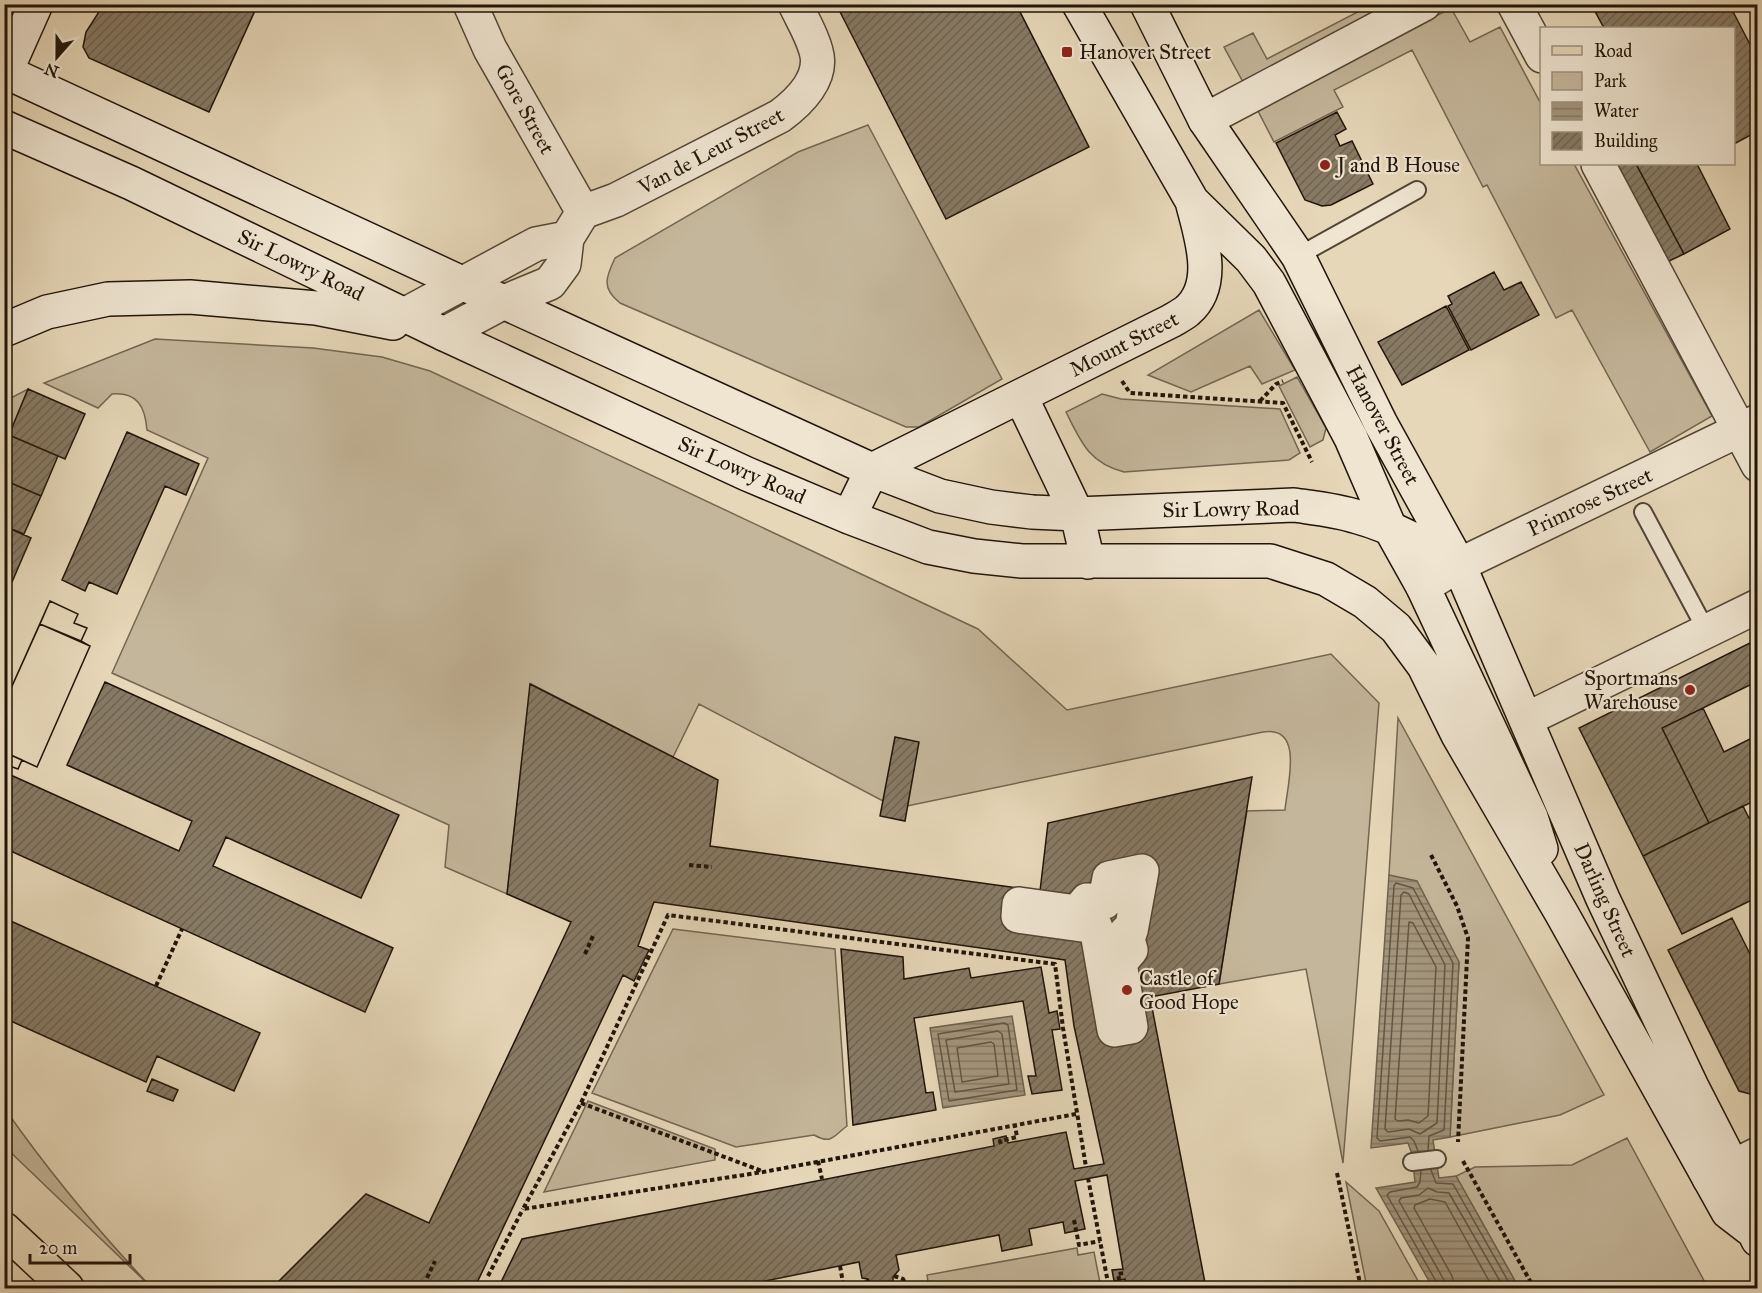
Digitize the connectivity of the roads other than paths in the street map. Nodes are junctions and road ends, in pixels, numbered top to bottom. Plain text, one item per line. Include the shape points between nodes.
1 (36, 4) edge
2 (470, 4) edge
3 (795, 4) edge
4 (1079, 4) edge
5 (1147, 4) edge
6 (1424, 4) edge
7 (1514, 4) edge
8 (1540, 52) edge
9 (5, 73) edge
10 (1205, 120) junction
11 (4, 127) edge
12 (151, 139) junction
13 (1599, 165) edge
14 (130, 183) junction
15 (1417, 190) dead end
16 (1192, 201) junction
17 (575, 225) junction
18 (1298, 255) junction
19 (464, 284) junction
20 (504, 302) junction
21 (404, 315) junction
22 (4, 330) edge
23 (444, 334) junction
24 (1021, 397) junction
25 (1748, 426) edge
26 (1758, 465) edge
27 (873, 470) junction
28 (1643, 512) dead end
29 (1077, 514) junction
30 (849, 517) junction
31 (1390, 528) junction
32 (1088, 562) junction
33 (1459, 565) junction
34 (1423, 586) junction
35 (1758, 606) edge
36 (1706, 630) junction
37 (1527, 719) junction
38 (1458, 735) joint
39 (1562, 914) junction
40 (1018, 916) joint
41 (1437, 1159) dead end
42 (1412, 1162) dead end
43 (1733, 1166) edge
44 (4, 1229) edge
45 (1756, 1236) edge
46 (67, 1288) edge

1 - 9 main road
2 - 17 main road, Gore Street
3 - 17 main road, Van de Leur Street via 817,52 815,75 797,104
4 - 16 main road, Hanover Street
5 - 10 main road, Hanover Street
6 - 10 main road
7 - 8 main road
9 - 12 main road, Sir Lowry Road
10 - 18 main road, Hanover Street
11 - 14 main road, Sir Lowry Road
12 - 14 main road
12 - 19 main road, Sir Lowry Road
13 - 25 main road
14 - 21 main road, Sir Lowry Road
15 - 18 lane
16 - 24 main road, Mount Street via 1205,255 1200,293 1189,310
16 - 31 main road, Hanover Street via 1251,259 1269,284 1351,438
17 - 19 main road, Van de Leur Street
17 - 20 main road via 564,264 550,283
18 - 33 main road, Hanover Street via 1381,424
19 - 20 main road, Sir Lowry Road
19 - 21 main road, Van de Leur Street
20 - 23 main road
20 - 27 main road, Sir Lowry Road
21 - 23 main road, Sir Lowry Road
22 - 23 main road via 46,312 108,299 190,297 316,308
23 - 30 main road, Sir Lowry Road
24 - 27 main road, Mount Street
24 - 29 main road
25 - 26 main road
25 - 33 main road, Primrose Street
27 - 29 main road, Sir Lowry Road via 940,496 991,507
27 - 30 main road
28 - 36 lane
29 - 31 main road, Sir Lowry Road via 1294,504 1329,509
29 - 32 main road
30 - 32 main road, Sir Lowry Road via 928,547 974,556
31 - 33 main road, Sir Lowry Road
31 - 34 main road, Hanover Street
32 - 38 main road, Sir Lowry Road via 1270,561 1326,579 1365,602 1396,628 1424,666
33 - 34 main road, Primrose Street
33 - 37 main road, Darling Street
34 - 39 main road, Hanover Street via 1531,817
35 - 36 main road
36 - 37 main road
37 - 43 main road, Darling Street via 1603,899
38 - 39 main road, Darling Street
39 - 43 main road, Darling Street
40 - 40 main road via 1096,927 1114,1030 1131,1027 1119,963 1131,950 1126,932 1131,931 1142,871 1109,878 1105,902 1087,900 1077,912 1019,904
41 - 42 lane
43 - 45 main road, Darling Street via 1750,1200
44 - 46 main road

